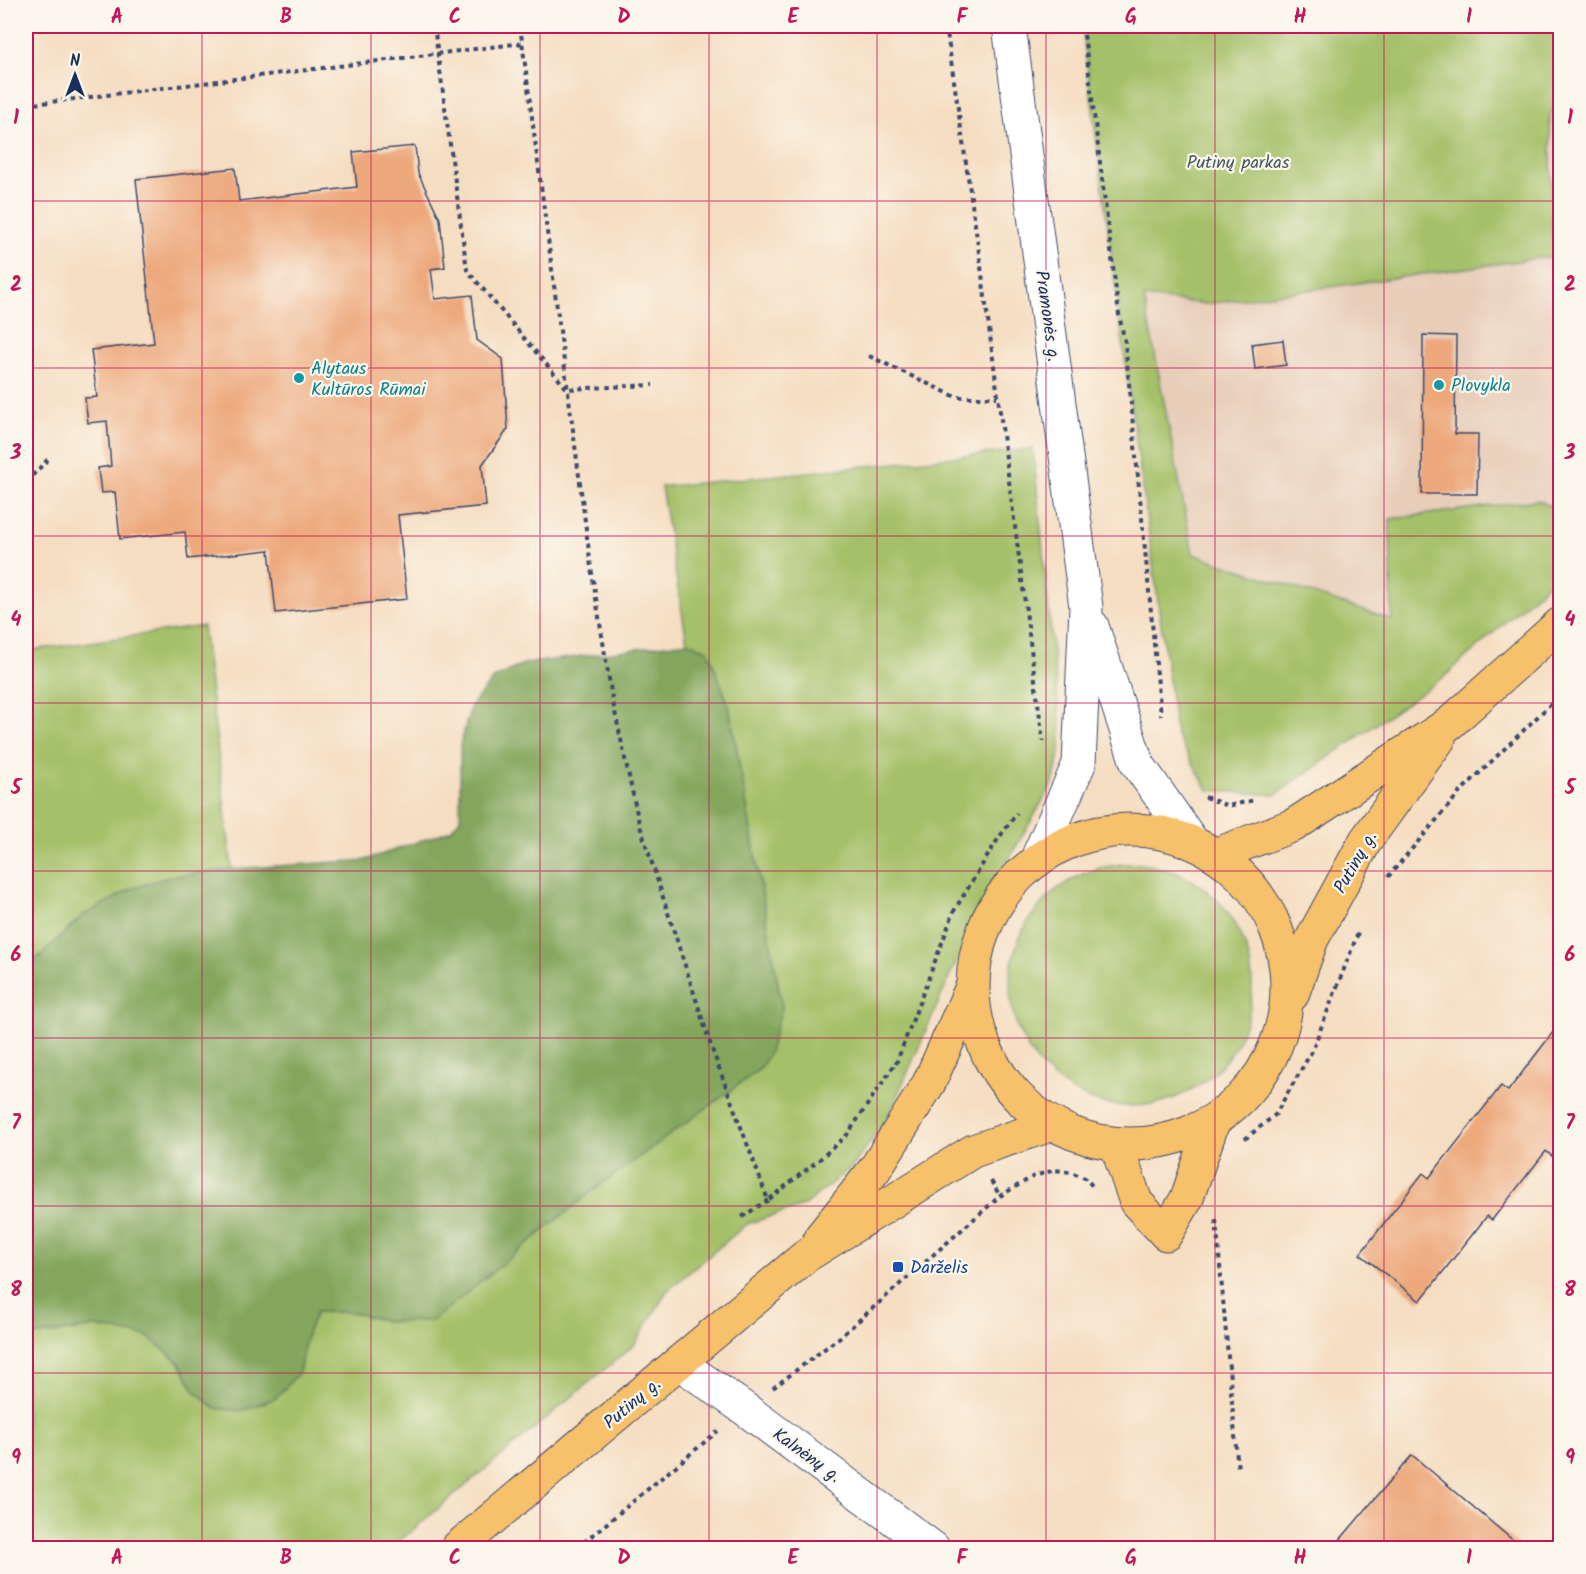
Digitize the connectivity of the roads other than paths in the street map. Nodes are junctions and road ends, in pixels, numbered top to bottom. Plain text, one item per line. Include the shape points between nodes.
1 (1009, 26) edge
2 (1086, 608) junction
3 (1560, 624) edge
4 (1450, 723) junction
5 (1204, 849) junction
6 (1036, 861) junction
7 (972, 987) junction
8 (1285, 1014) junction
9 (1212, 1122) junction
10 (1053, 1124) junction
11 (1116, 1144) junction
12 (806, 1256) junction
13 (679, 1364) junction
14 (458, 1548) edge
15 (933, 1548) edge

1 - 2 street, Pramonės g.
2 - 5 street via 1137,763
2 - 6 street via 1079,765
3 - 4 main road, Putinų g.
4 - 5 main road, Putinų g. via 1294,825
4 - 8 main road, Putinų g. via 1366,840 1312,939
5 - 6 main road via 1154,831 1112,831 1072,841
5 - 8 main road via 1239,873 1274,924 1284,953 1288,983
6 - 7 main road via 1009,886 989,917 976,951
7 - 10 main road via 977,1024 994,1067 1030,1109
7 - 12 main road, Putinų g. via 929,1083 875,1168
8 - 9 main road via 1276,1046 1261,1076 1239,1101
9 - 11 main road via 1182,1136 1150,1144
9 - 11 main road via 1187,1198 1166,1234 1137,1202
10 - 11 main road via 1083,1138
10 - 12 main road, Putinų g. via 973,1151
12 - 13 main road, Putinų g.
13 - 14 main road, Putinų g.
13 - 15 street, Kalnėnų g.

